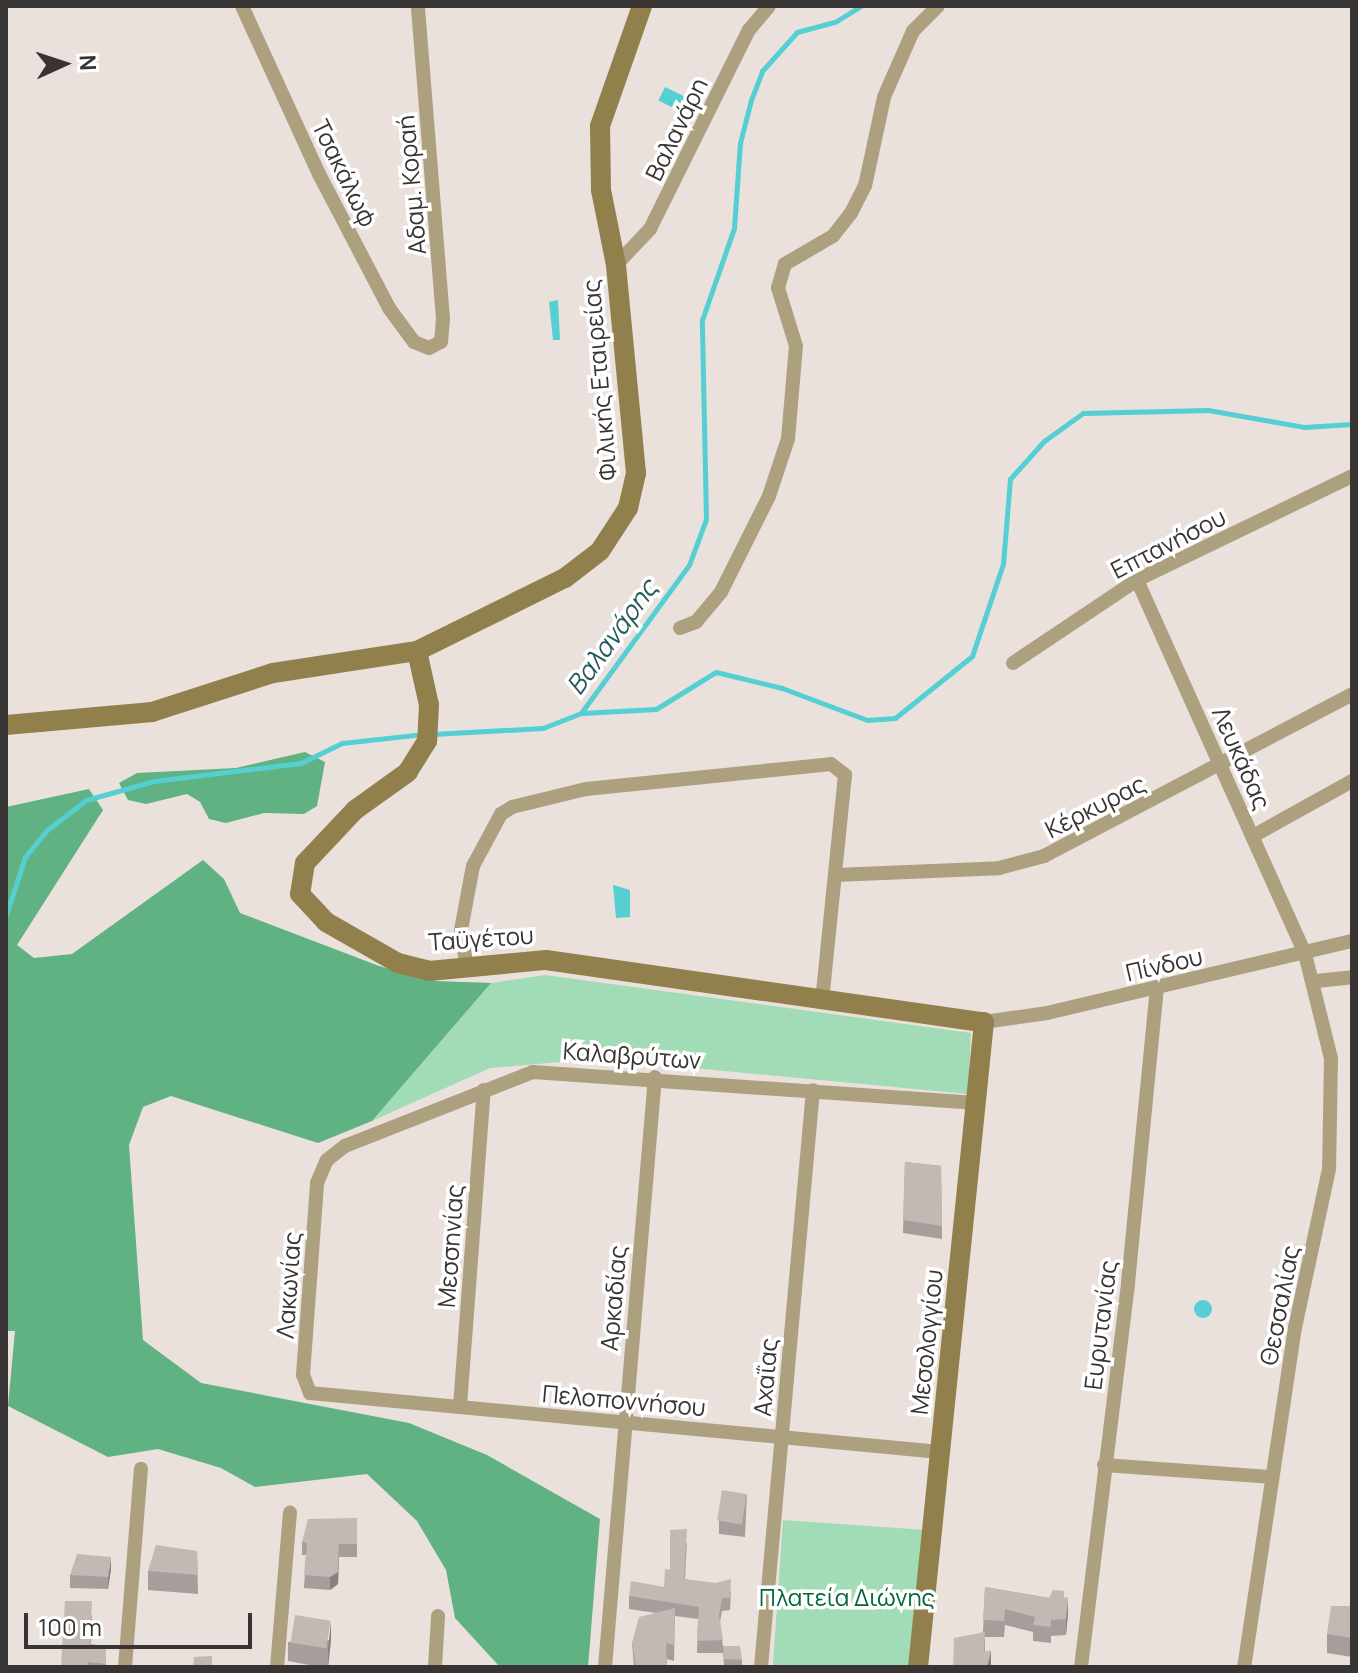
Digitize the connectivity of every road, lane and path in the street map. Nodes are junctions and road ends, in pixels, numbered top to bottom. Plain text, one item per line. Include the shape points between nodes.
1 (242, 6) edge
2 (418, 6) edge
3 (642, 6) edge
4 (769, 6) edge
5 (938, 6) edge
6 (616, 265) junction
7 (424, 348) joint
8 (1352, 476) edge
9 (1137, 580) junction
10 (680, 628) dead end
11 (417, 651) junction
12 (1013, 663) dead end
13 (1352, 694) edge
14 (6, 725) edge
15 (1221, 764) junction
16 (1352, 781) edge
17 (1253, 836) junction
18 (835, 875) junction
19 (1352, 941) edge
20 (1305, 954) junction
21 (467, 969) junction
22 (1352, 977) edge
23 (1316, 981) junction
24 (1157, 988) junction
25 (822, 1002) junction
26 (984, 1022) junction
27 (655, 1077) junction
28 (484, 1090) junction
29 (813, 1090) junction
30 (977, 1103) junction
31 (317, 1183) joint
32 (306, 1390) joint
33 (460, 1406) junction
34 (623, 1423) junction
35 (782, 1437) junction
36 (940, 1452) junction
37 (1104, 1465) junction
38 (141, 1469) dead end
39 (1270, 1477) junction
40 (290, 1513) dead end
41 (438, 1616) dead end
42 (125, 1667) edge
43 (277, 1667) edge
44 (435, 1667) edge
45 (605, 1667) edge
46 (761, 1667) edge
47 (918, 1667) edge
48 (1081, 1667) edge
49 (1244, 1667) edge

1 - 7 street, Τσακάλωφ via 319,174 389,308
2 - 7 street, Αδαμ. Κοραή via 443,319 441,342
3 - 6 street, Φιλικής Εταιρείας via 600,126 601,190
4 - 6 street, Βαλανάρη via 749,30 650,229
5 - 10 street via 913,31 884,97 865,186 851,213 833,236 785,264 778,288 796,346 788,439 769,496 721,592 696,622
6 - 11 street, Φιλικής Εταιρείας via 636,464 628,508 600,551 574,573
8 - 9 street, Επτανήσου
9 - 12 street, Επτανήσου
9 - 15 street, Λευκάδας
11 - 14 street, Φιλικής Εταιρείας via 273,673 152,712
11 - 21 street, Ταϋγέτου via 427,694 427,741 408,772 355,810 315,848 300,877 300,894 326,922 398,963 429,971
13 - 15 street, Κέρκυρας
15 - 17 street, Λευκάδας
15 - 18 street, Κέρκυρας via 1075,843 1025,863
16 - 17 street
17 - 20 street, Λευκάδας
18 - 21 street via 845,775 837,764 719,771 667,783 586,789 512,807 501,814 473,866 461,930
18 - 25 street
19 - 20 street, Πίνδου
20 - 23 street, Θεσσαλίας
20 - 24 street, Πίνδου
21 - 25 street, Ταϋγέτου via 509,960 546,960
22 - 23 street
23 - 39 street, Θεσσαλίας via 1331,1058 1332,1151
24 - 26 street, Πίνδου
24 - 37 street, Ευρυτανίας
25 - 26 street, Ταϋγέτου
26 - 30 street, Μεσολογγίου
27 - 28 street, Καλαβρύτων via 533,1072
27 - 29 street, Καλαβρύτων
27 - 34 street, Αρκαδίας
28 - 31 street, Καλαβρύτων via 345,1146 327,1160
28 - 33 street, Μεσσηνίας
29 - 30 street, Καλαβρύτων
29 - 35 street, Αχαΐας
30 - 36 street, Μεσολογγίου
31 - 32 street, Λακωνίας
32 - 33 street, Πελοποννήσου
33 - 34 street, Πελοποννήσου
34 - 35 street, Πελοποννήσου
34 - 45 street, Αρκαδίας
35 - 36 street, Πελοποννήσου
35 - 46 street, Αχαΐας
36 - 47 street, Μεσολογγίου
37 - 39 street
37 - 48 street, Ευρυτανίας
38 - 42 street
39 - 49 street, Θεσσαλίας
40 - 43 street
41 - 44 street

